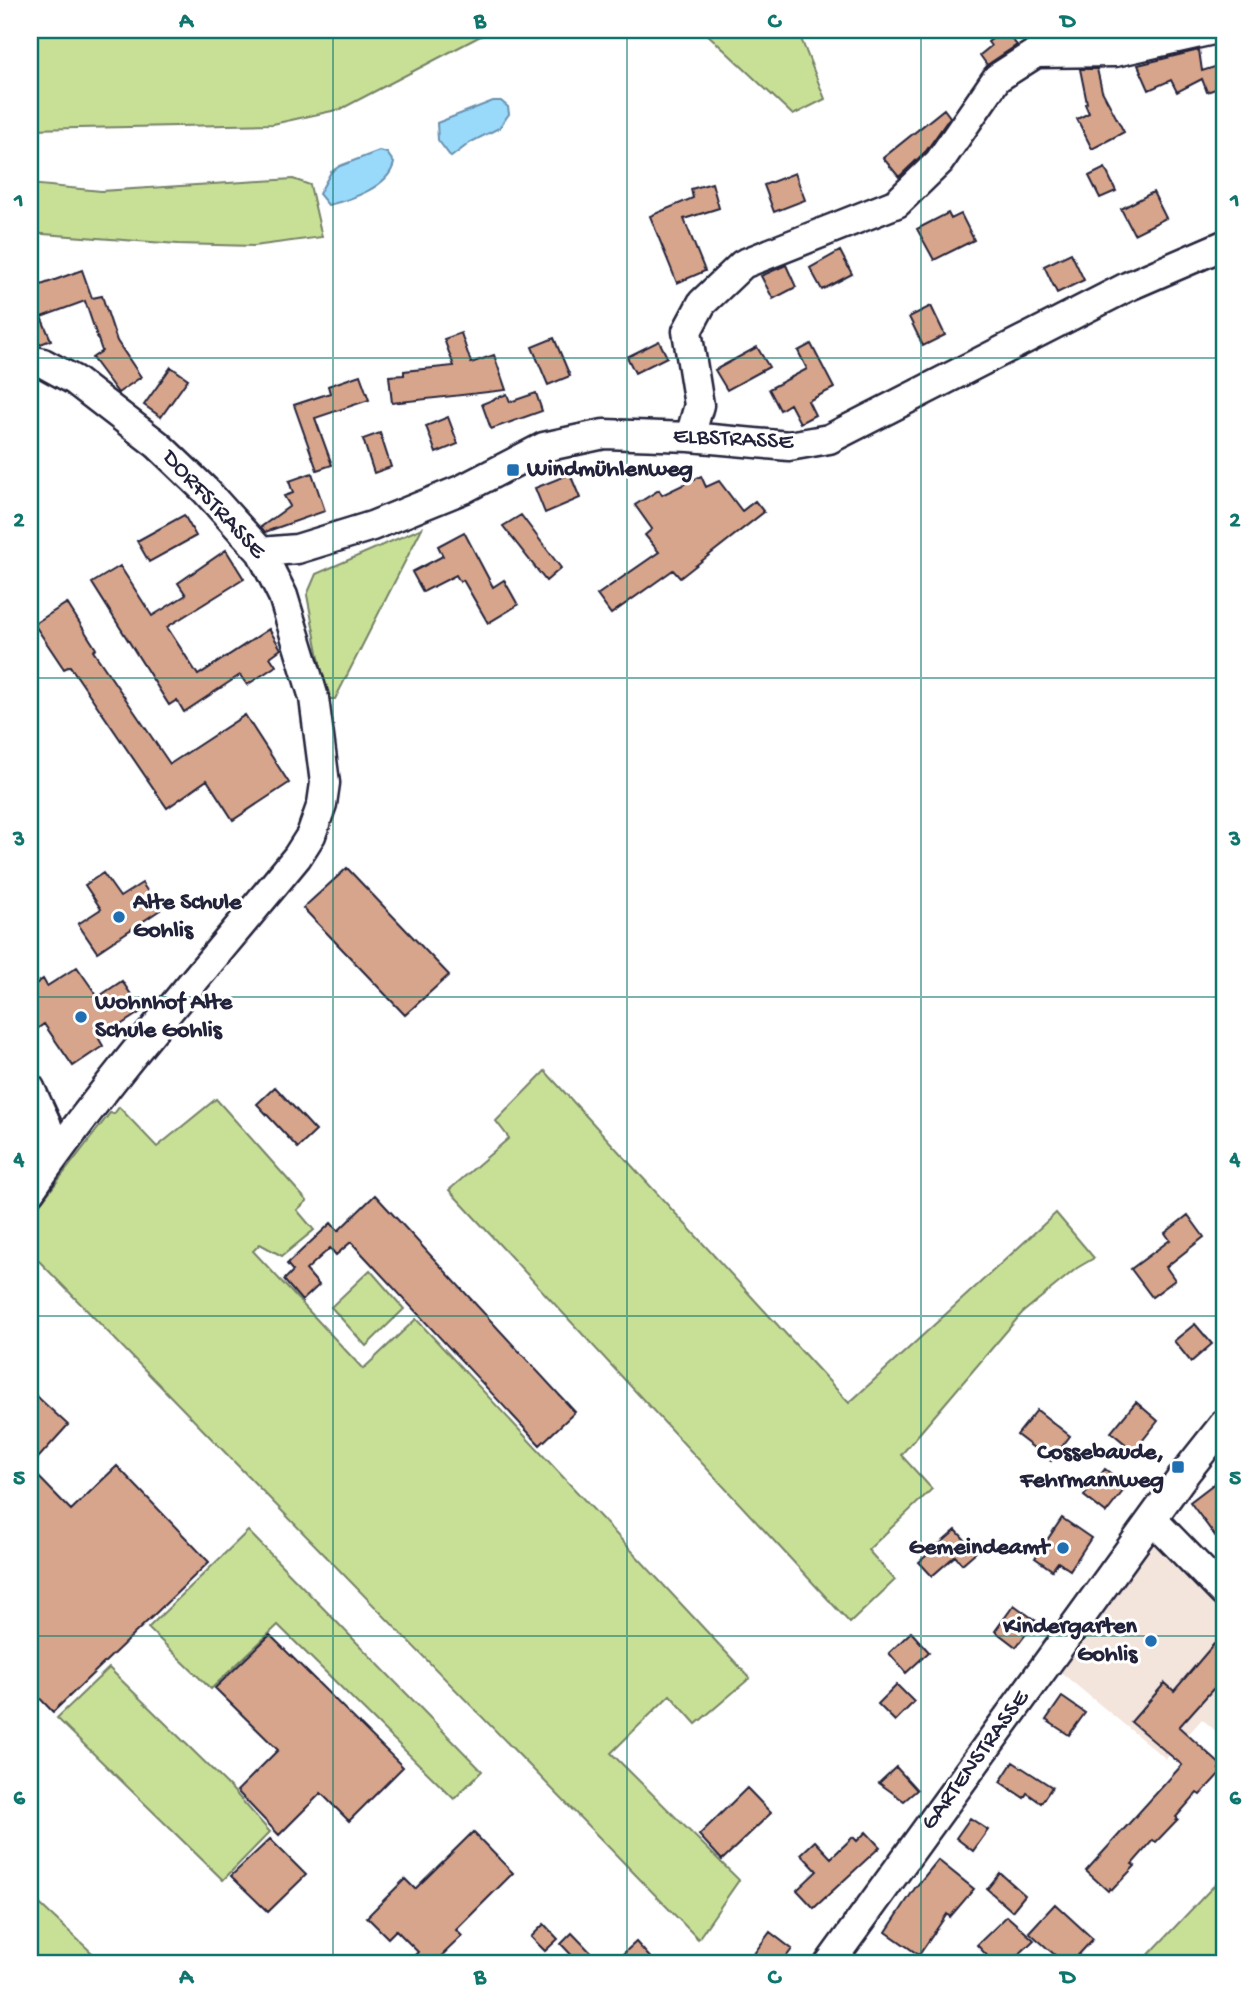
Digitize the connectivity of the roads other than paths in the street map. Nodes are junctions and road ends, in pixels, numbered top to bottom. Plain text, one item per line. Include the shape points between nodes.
1 (1213, 30) edge
2 (1224, 245) edge
3 (30, 360) edge
4 (690, 437) junction
5 (261, 552) junction
6 (30, 1087) edge
7 (56, 1153) junction
8 (30, 1191) edge
9 (1224, 1424) edge
10 (1152, 1519) junction
11 (1224, 1593) edge
12 (829, 1964) edge

1 - 4 street via 1115,52 1036,53 997,78 939,162 897,203 743,264 702,303 687,331 699,405
2 - 4 street, ELBSTRASSE via 1129,286 829,439 789,446
3 - 5 street, DORFSTRASSE via 74,380 158,445
4 - 5 street, ELBSTRASSE via 604,435 544,447 463,489 372,526 297,549
5 - 7 street, DORFSTRASSE via 284,596 314,698 325,783 322,804 297,857
6 - 7 street
7 - 8 street, DORFSTRASSE
9 - 10 street, GARTENSTRASSE
10 - 11 street
10 - 12 street, GARTENSTRASSE

